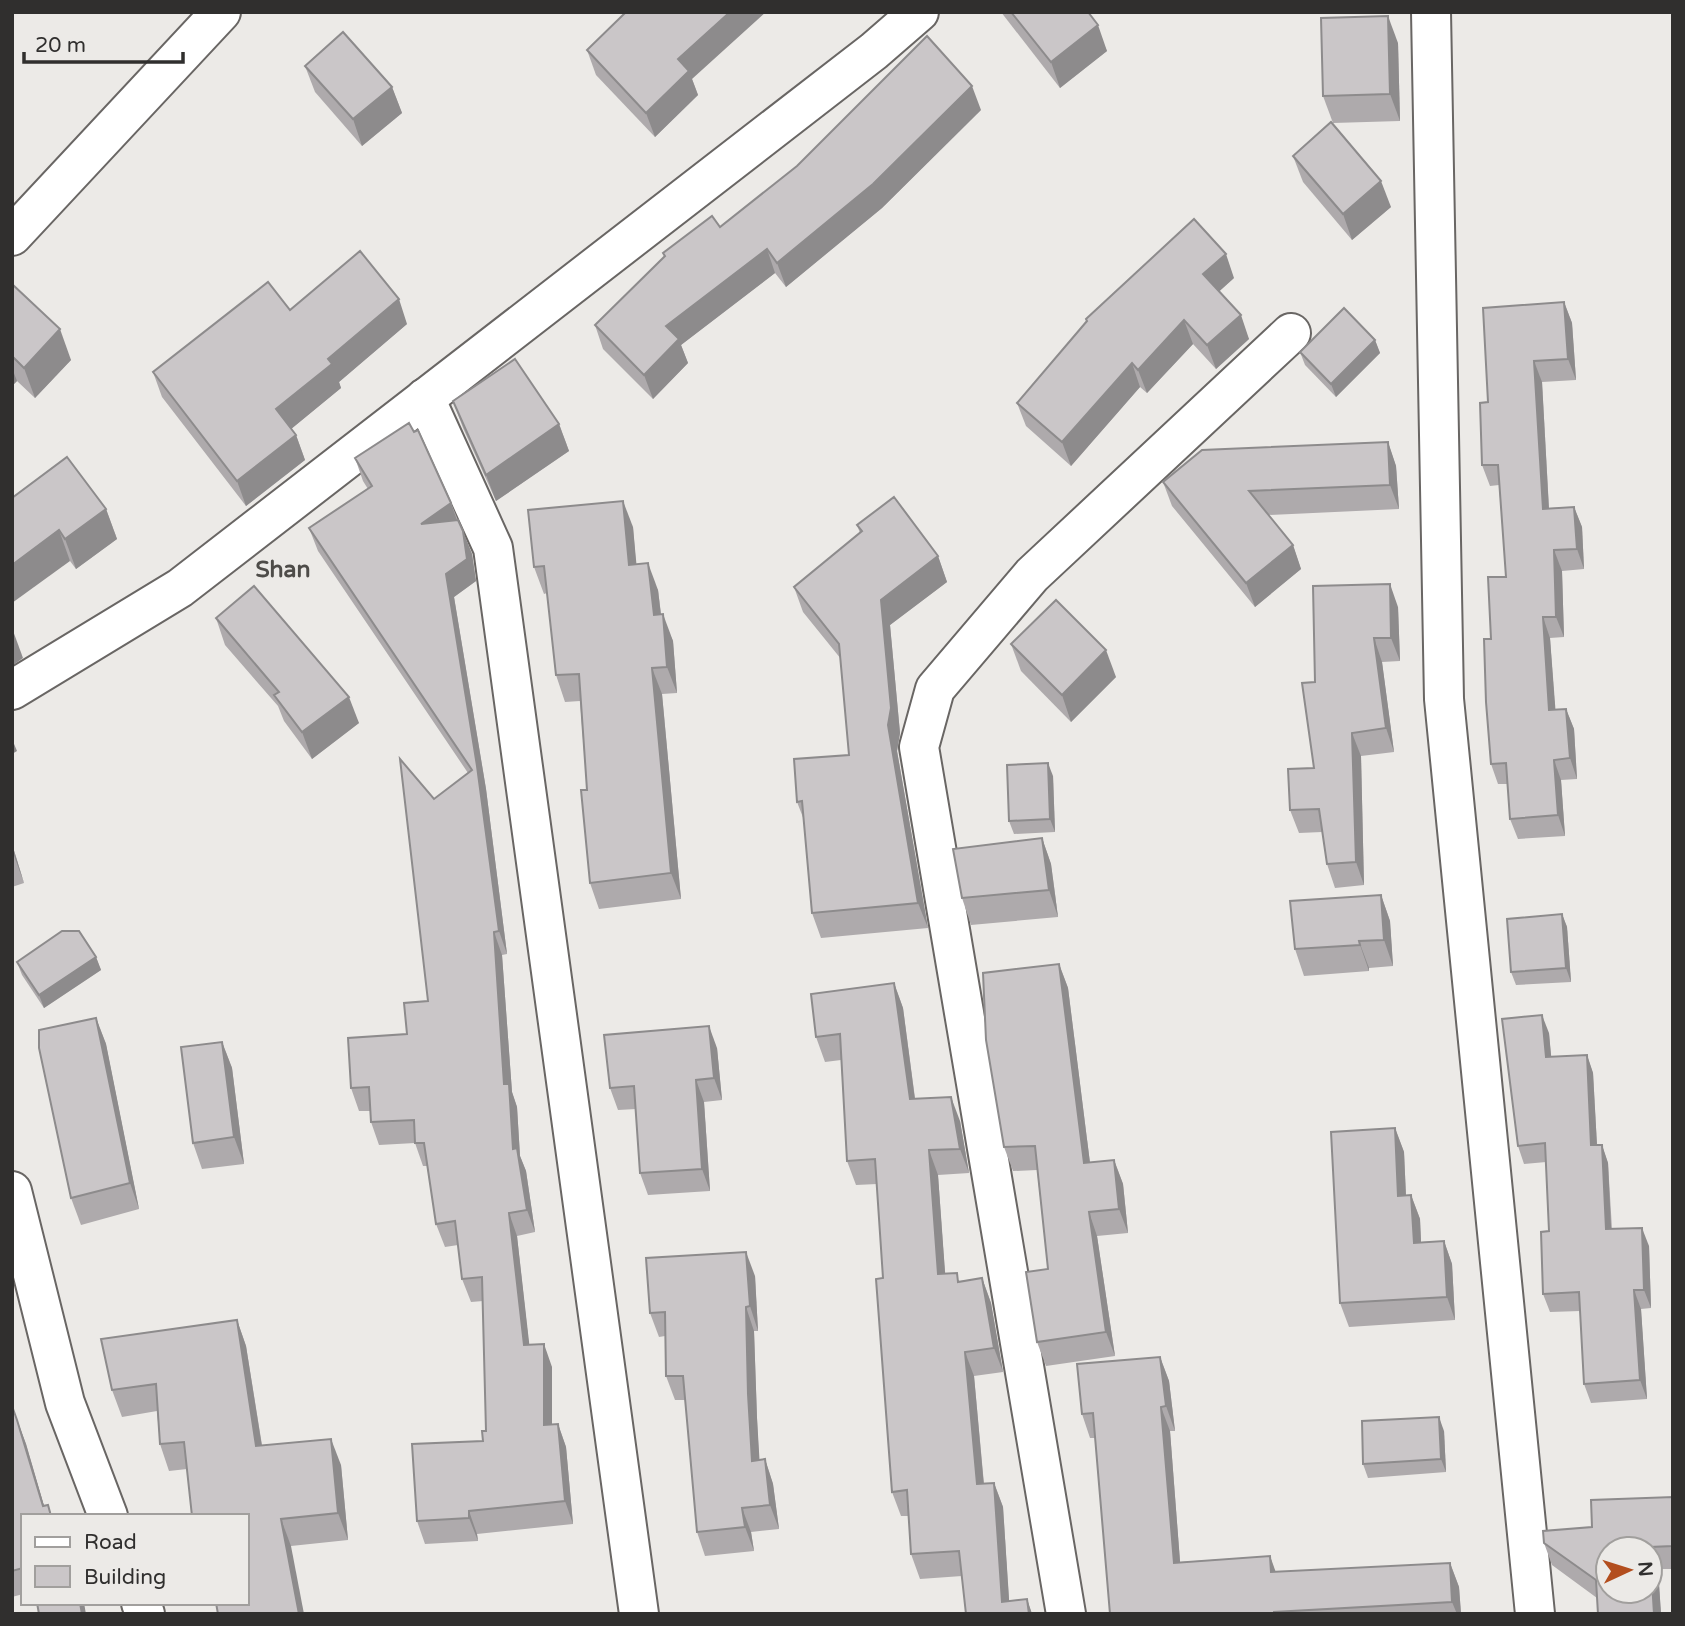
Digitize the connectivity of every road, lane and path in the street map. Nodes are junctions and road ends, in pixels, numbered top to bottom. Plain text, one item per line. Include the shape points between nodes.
1 (221, 12) edge
2 (919, 12) edge
3 (1431, 12) edge
4 (12, 236) edge
5 (1291, 333) dead end
6 (425, 398) junction
7 (12, 690) edge
8 (12, 1191) edge
9 (107, 1514) edge
10 (639, 1614) edge
11 (1066, 1614) edge
12 (1535, 1614) edge

1 - 4 street
2 - 6 street
3 - 12 street via 1444,699
5 - 11 street via 1032,575 935,689 919,747
6 - 7 street via 180,588
6 - 10 street via 493,548
8 - 9 street via 65,1403

